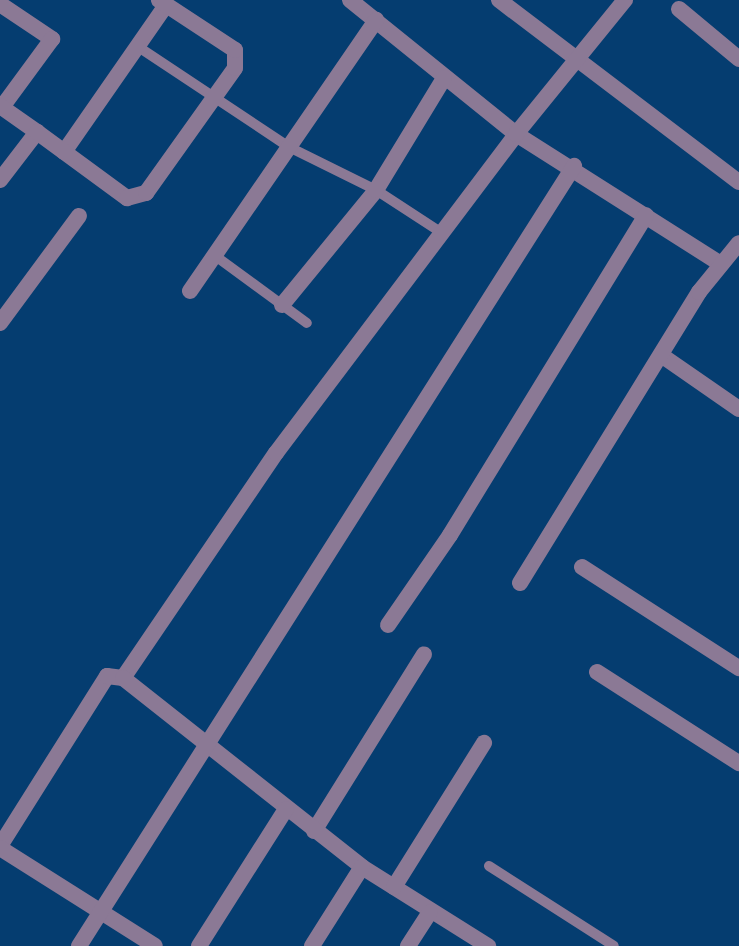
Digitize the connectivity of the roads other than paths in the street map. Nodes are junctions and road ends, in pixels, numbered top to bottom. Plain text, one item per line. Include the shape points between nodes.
1 (350, 0) edge
2 (625, 0) edge
3 (502, 1) edge
4 (162, 2) edge
5 (0, 4) edge
6 (679, 9) dead end
7 (376, 20) junction
8 (137, 46) junction
9 (739, 59) edge
10 (575, 62) junction
11 (444, 78) junction
12 (214, 98) junction
13 (1, 107) edge
14 (37, 132) junction
15 (516, 134) junction
16 (289, 147) junction
17 (64, 152) junction
18 (574, 166) junction
19 (0, 180) edge
20 (739, 182) edge
21 (376, 190) junction
22 (646, 215) junction
23 (79, 216) dead end
24 (442, 233) junction
25 (739, 243) edge
26 (214, 255) junction
27 (721, 264) junction
28 (190, 291) dead end
29 (282, 305) junction
30 (0, 323) edge
31 (307, 323) dead end
32 (661, 355) junction
33 (739, 409) edge
34 (582, 567) dead end
35 (520, 583) dead end
36 (388, 625) dead end
37 (424, 654) dead end
38 (739, 668) edge
39 (597, 672) dead end
40 (123, 678) junction
41 (206, 743) junction
42 (484, 743) dead end
43 (739, 763) edge
44 (286, 809) junction
45 (7, 820) edge
46 (314, 831) junction
47 (0, 847) edge
48 (489, 866) dead end
49 (362, 867) junction
50 (394, 887) junction
51 (101, 910) junction
52 (430, 912) junction
53 (461, 939) edge
54 (79, 946) edge
55 (155, 946) edge
56 (199, 946) edge
57 (312, 946) edge
58 (408, 946) edge
59 (488, 946) edge
60 (614, 946) edge

1 - 7 street
2 - 10 street
3 - 10 street
4 - 8 street
4 - 12 street via 235,50 235,68
5 - 13 street via 52,39
6 - 9 street
7 - 11 street
7 - 16 street
8 - 12 lane
8 - 17 street
10 - 15 street
10 - 20 street
11 - 15 street
11 - 21 street
12 - 16 lane
12 - 17 street via 146,193 127,198
13 - 14 street
14 - 17 street
14 - 19 street
15 - 18 street
15 - 24 street
16 - 21 lane
16 - 26 street
18 - 22 street
18 - 41 street
21 - 24 lane
21 - 29 street via 320,252
22 - 27 street
22 - 36 street via 450,535
23 - 30 street
24 - 40 street via 276,453
25 - 27 street
26 - 28 street
26 - 29 lane
27 - 32 street
29 - 31 lane
32 - 33 street
32 - 35 street
34 - 38 street
37 - 46 street
39 - 43 street
40 - 41 street
40 - 45 street via 107,676
41 - 44 street
41 - 51 street
42 - 50 street
44 - 46 street
44 - 56 street
45 - 47 street
46 - 49 street
47 - 51 street
48 - 60 lane
49 - 50 street
49 - 57 street
50 - 52 street
51 - 54 street
51 - 55 street
52 - 53 street
52 - 58 street
53 - 59 street

